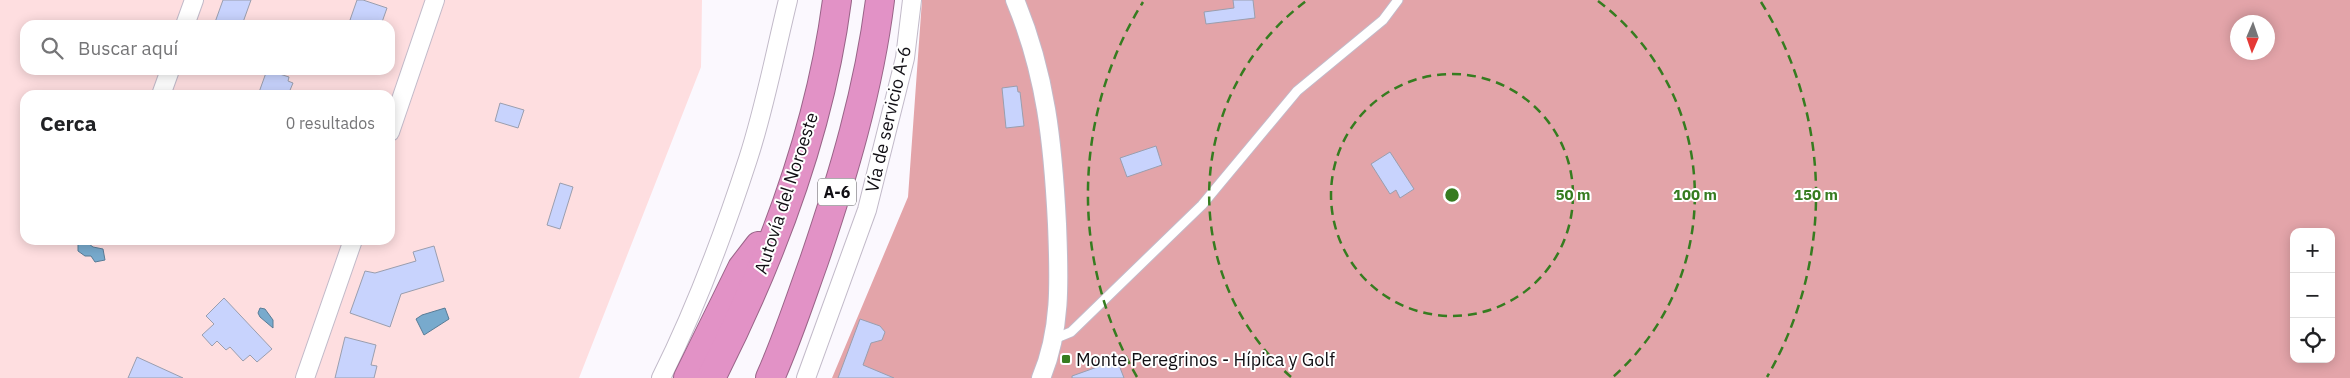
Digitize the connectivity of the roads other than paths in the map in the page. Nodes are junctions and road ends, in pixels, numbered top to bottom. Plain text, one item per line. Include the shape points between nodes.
1 (194, 0) edge
2 (435, 0) edge
3 (788, 0) edge
4 (836, 0) edge
5 (880, 0) edge
6 (912, 0) edge
7 (1015, 0) edge
8 (1398, 0) edge
9 (187, 20) edge
10 (168, 75) edge
11 (163, 90) edge
12 (395, 117) edge
13 (782, 218) junction
14 (351, 245) edge
15 (1054, 339) junction
16 (305, 378) edge
17 (661, 378) edge
18 (688, 378) edge
19 (711, 378) edge
20 (770, 378) edge
21 (806, 378) edge
22 (1041, 378) edge

1 - 9 street
2 - 12 street
3 - 17 street via 748,157 714,255
4 - 13 highway, Autovía del Noroeste / A-6 via 830,48
5 - 20 highway, A-6 via 874,51 836,196 783,350
6 - 21 street, Vía de servicio A-6 via 905,58 867,210
7 - 15 street via 1030,36 1045,94 1060,288
8 - 15 lane via 1383,20 1297,91 1202,205 1071,332
10 - 11 street
13 - 18 highway via 742,268
13 - 19 highway, Autovía del Noroeste / A-6 via 759,276
14 - 16 street
15 - 22 street

